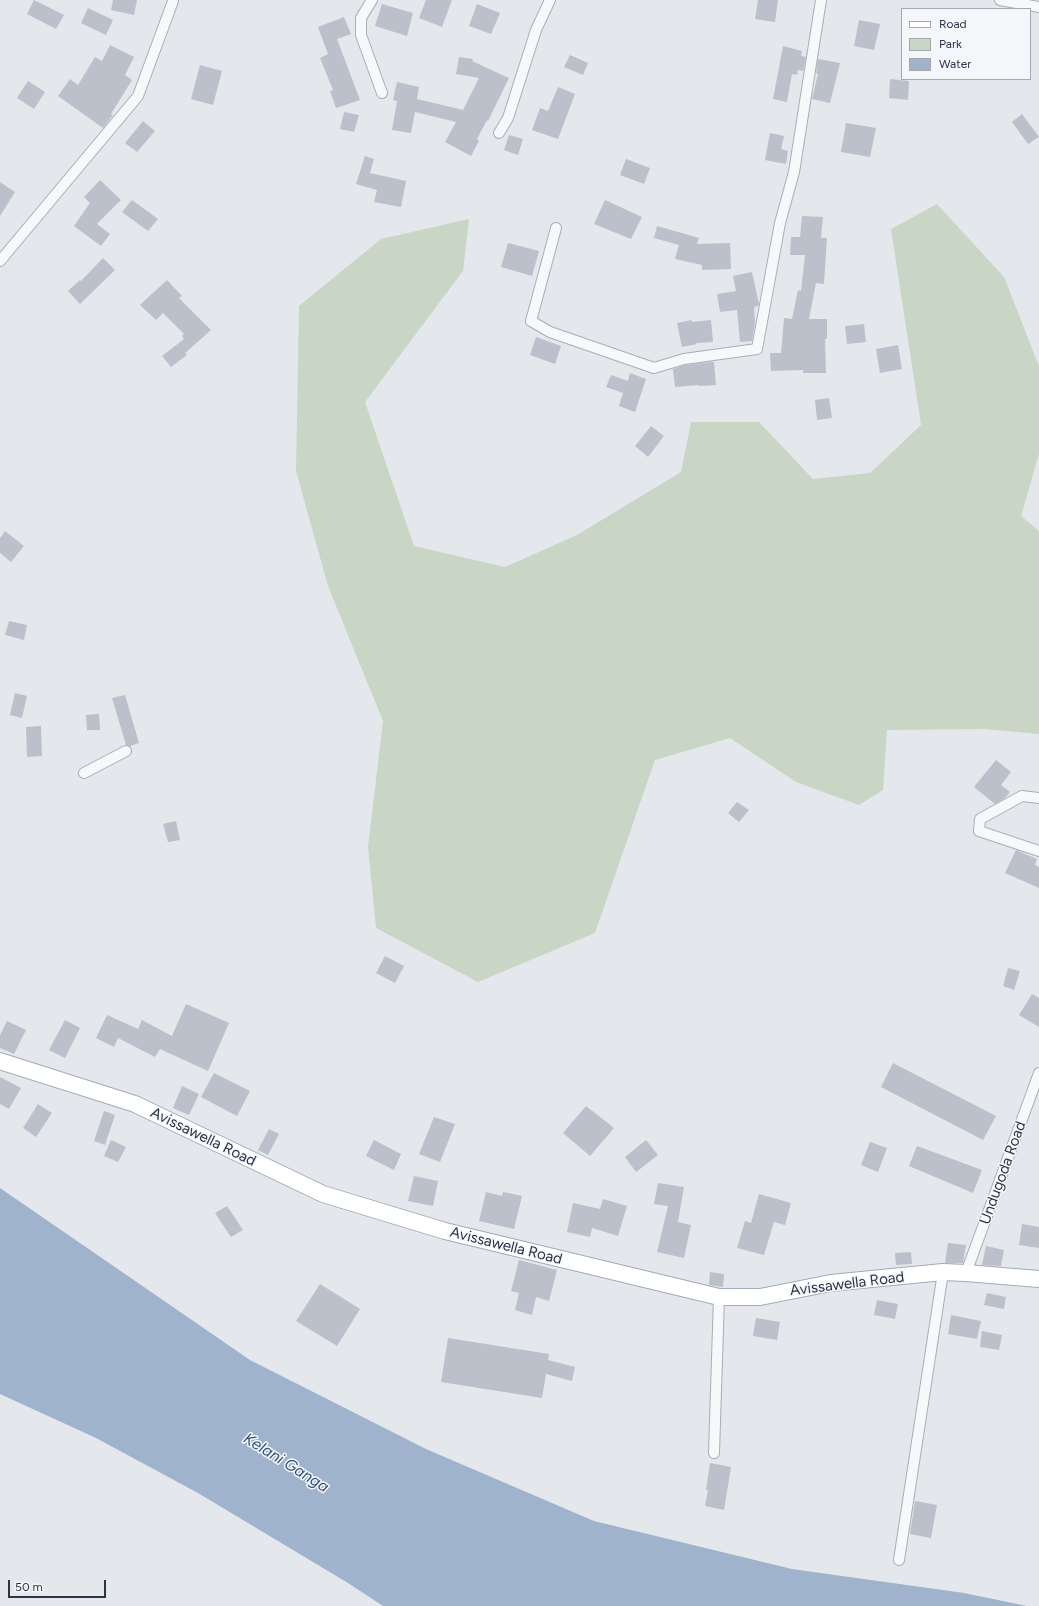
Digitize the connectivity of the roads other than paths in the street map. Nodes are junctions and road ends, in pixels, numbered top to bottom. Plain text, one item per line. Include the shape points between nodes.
1 (372, 0) edge
2 (550, 0) edge
3 (822, 0) edge
4 (1000, 0) edge
5 (173, 2) dead end
6 (1039, 7) edge
7 (382, 93) dead end
8 (499, 134) dead end
9 (556, 228) dead end
10 (0, 260) edge
11 (126, 751) dead end
12 (84, 773) dead end
13 (1039, 798) edge
14 (1039, 851) edge
15 (0, 1061) edge
16 (1039, 1073) edge
17 (943, 1272) junction
18 (966, 1273) junction
19 (1039, 1279) edge
20 (719, 1297) junction
21 (714, 1453) dead end
22 (900, 1560) dead end

1 - 7 street via 361,18 361,35
2 - 8 street via 536,30 508,118
3 - 9 street via 794,172 780,223 757,349 684,359 654,368 550,332 531,321
4 - 6 street
5 - 10 street via 138,96
11 - 12 street
13 - 14 street via 1022,796 980,819 979,831
15 - 20 main road, Avissawella Road via 135,1104 323,1194 445,1232
16 - 18 street, Undugoda Road
17 - 18 main road, Avissawella Road
17 - 20 main road, Avissawella Road via 831,1283 760,1297
17 - 22 street
18 - 19 main road, Avissawella Road
20 - 21 street

